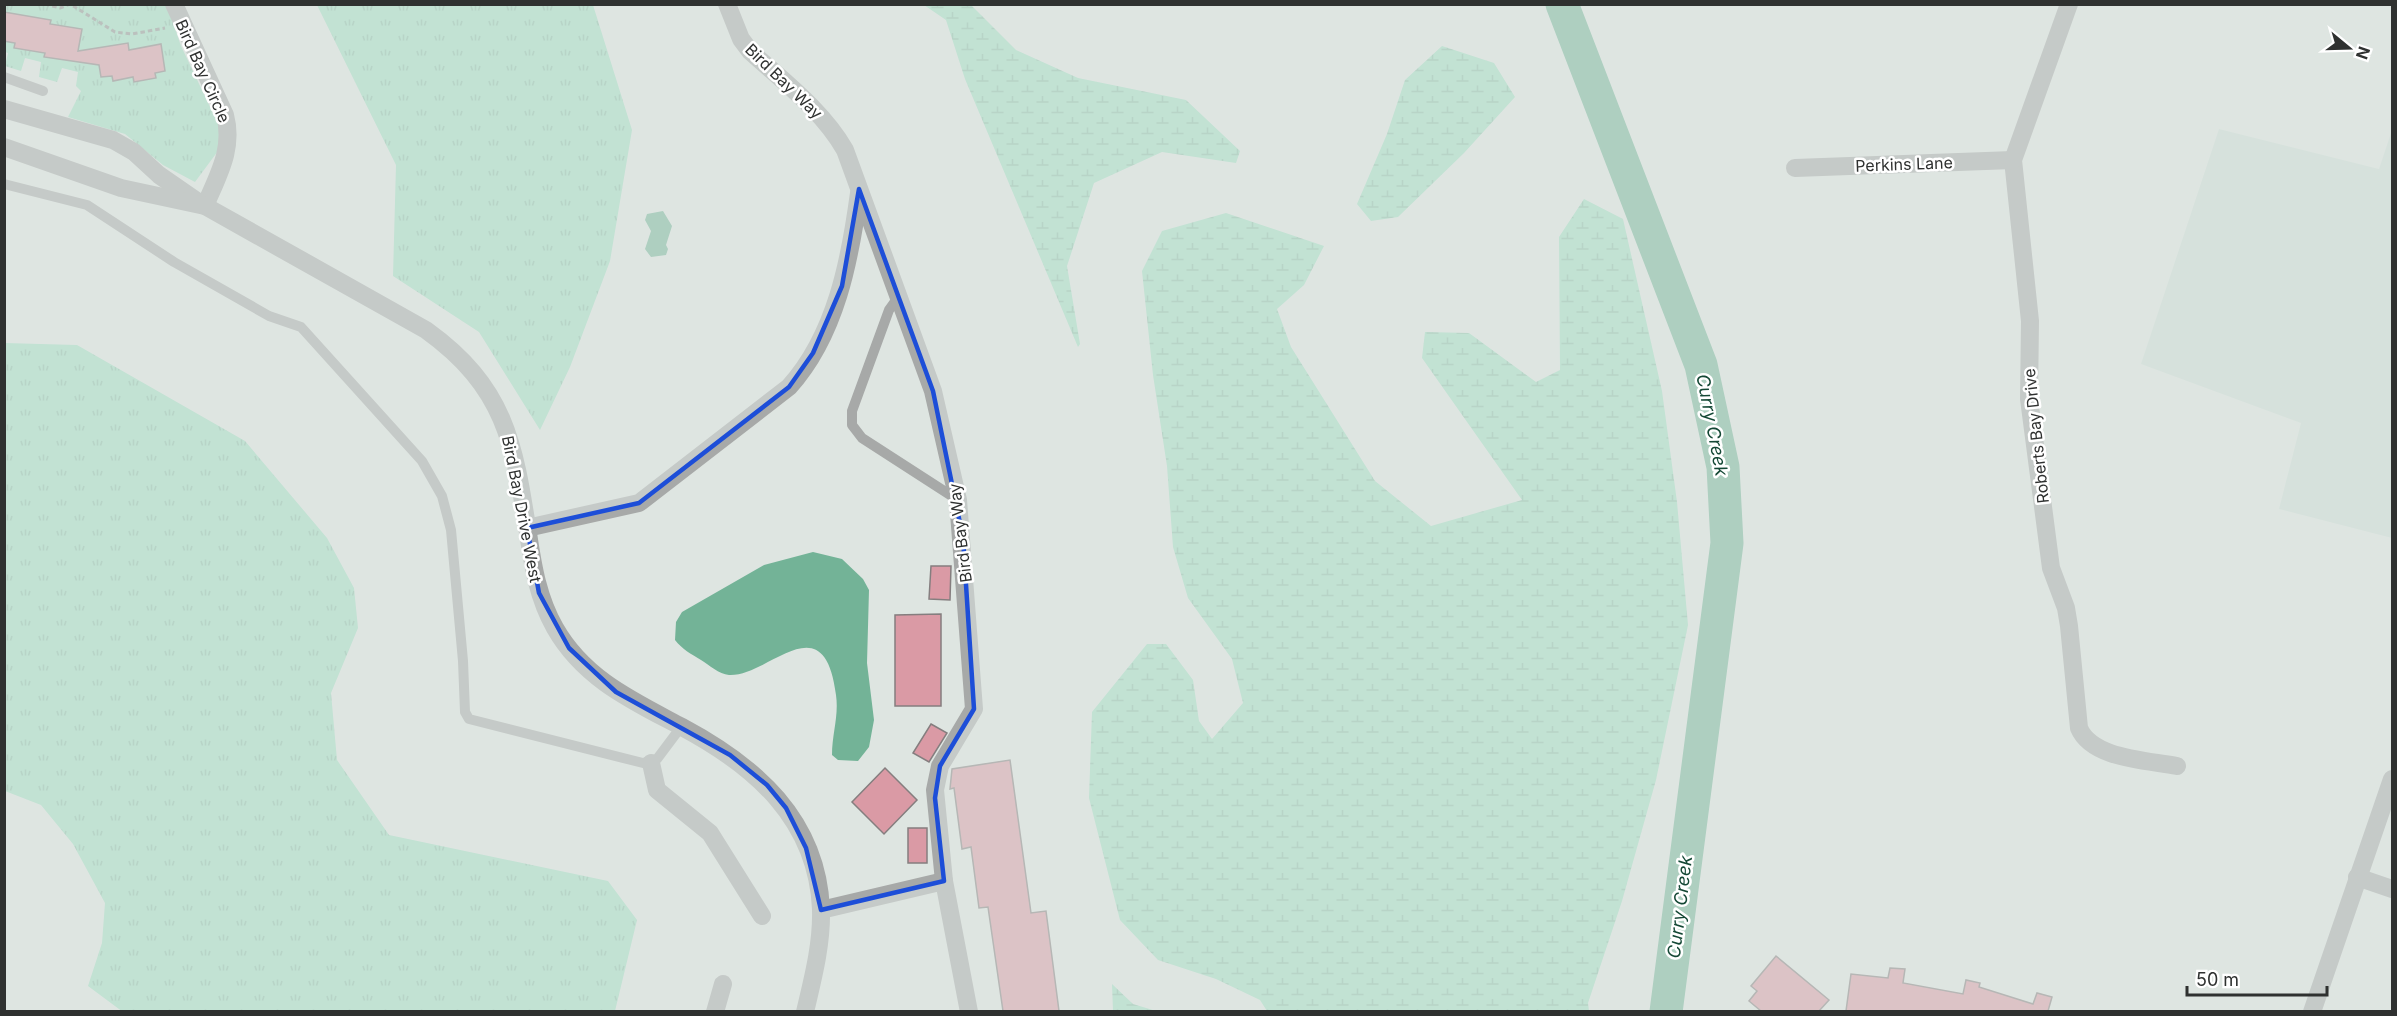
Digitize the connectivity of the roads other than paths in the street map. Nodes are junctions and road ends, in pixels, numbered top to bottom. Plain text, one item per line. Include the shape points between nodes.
1 (174, 4) edge
2 (727, 4) edge
3 (2069, 4) edge
4 (4, 76) edge
5 (43, 92) dead end
6 (4, 109) edge
7 (4, 147) edge
8 (2013, 160) junction
9 (1795, 168) dead end
10 (4, 184) edge
11 (859, 189) junction
12 (205, 206) junction
13 (899, 296) junction
14 (958, 500) junction
15 (527, 528) junction
16 (681, 727) junction
17 (651, 763) junction
18 (2177, 766) dead end
19 (2392, 779) edge
20 (2357, 878) junction
21 (944, 880) junction
22 (2392, 889) edge
23 (821, 910) junction
24 (762, 916) dead end
25 (723, 984) dead end
26 (716, 1011) edge
27 (805, 1011) edge
28 (969, 1011) edge
29 (2312, 1011) edge

1 - 12 street, Bird Bay Circle via 229,131 226,157
2 - 11 street, Bird Bay Way via 750,51 834,131
3 - 8 street, Roberts Bay Drive
4 - 5 lane
6 - 12 street via 113,140
7 - 12 street, Bird Bay Drive West via 121,189
8 - 9 street, Perkins Lane
8 - 18 street, Roberts Bay Drive via 2030,321 2029,399 2051,568 2069,626 2079,728 2088,743 2096,747
10 - 17 lane via 87,205 174,262 269,316 301,327 422,461 442,496 452,538 466,716 473,721
11 - 13 street, Bird Bay Way
11 - 15 street, Bird Bay Way via 842,286 804,371 789,387 639,503
12 - 15 street, Bird Bay Drive West via 426,330 451,348 484,386 507,428
13 - 14 street, Bird Bay Way via 933,391
13 - 14 lane via 889,310 856,399 852,424 862,438
14 - 21 street, Bird Bay Way via 974,710 940,766 935,782
15 - 16 street, Bird Bay Drive West via 539,593 569,648 616,692
16 - 17 lane
16 - 23 street, Bird Bay Drive West via 730,755 777,795 797,827 813,866
17 - 24 street via 657,790 710,833
19 - 20 street
20 - 22 street
20 - 29 street
21 - 23 street
21 - 28 street, Bird Bay Way
23 - 27 street, Bird Bay Drive West via 818,949
25 - 26 street

